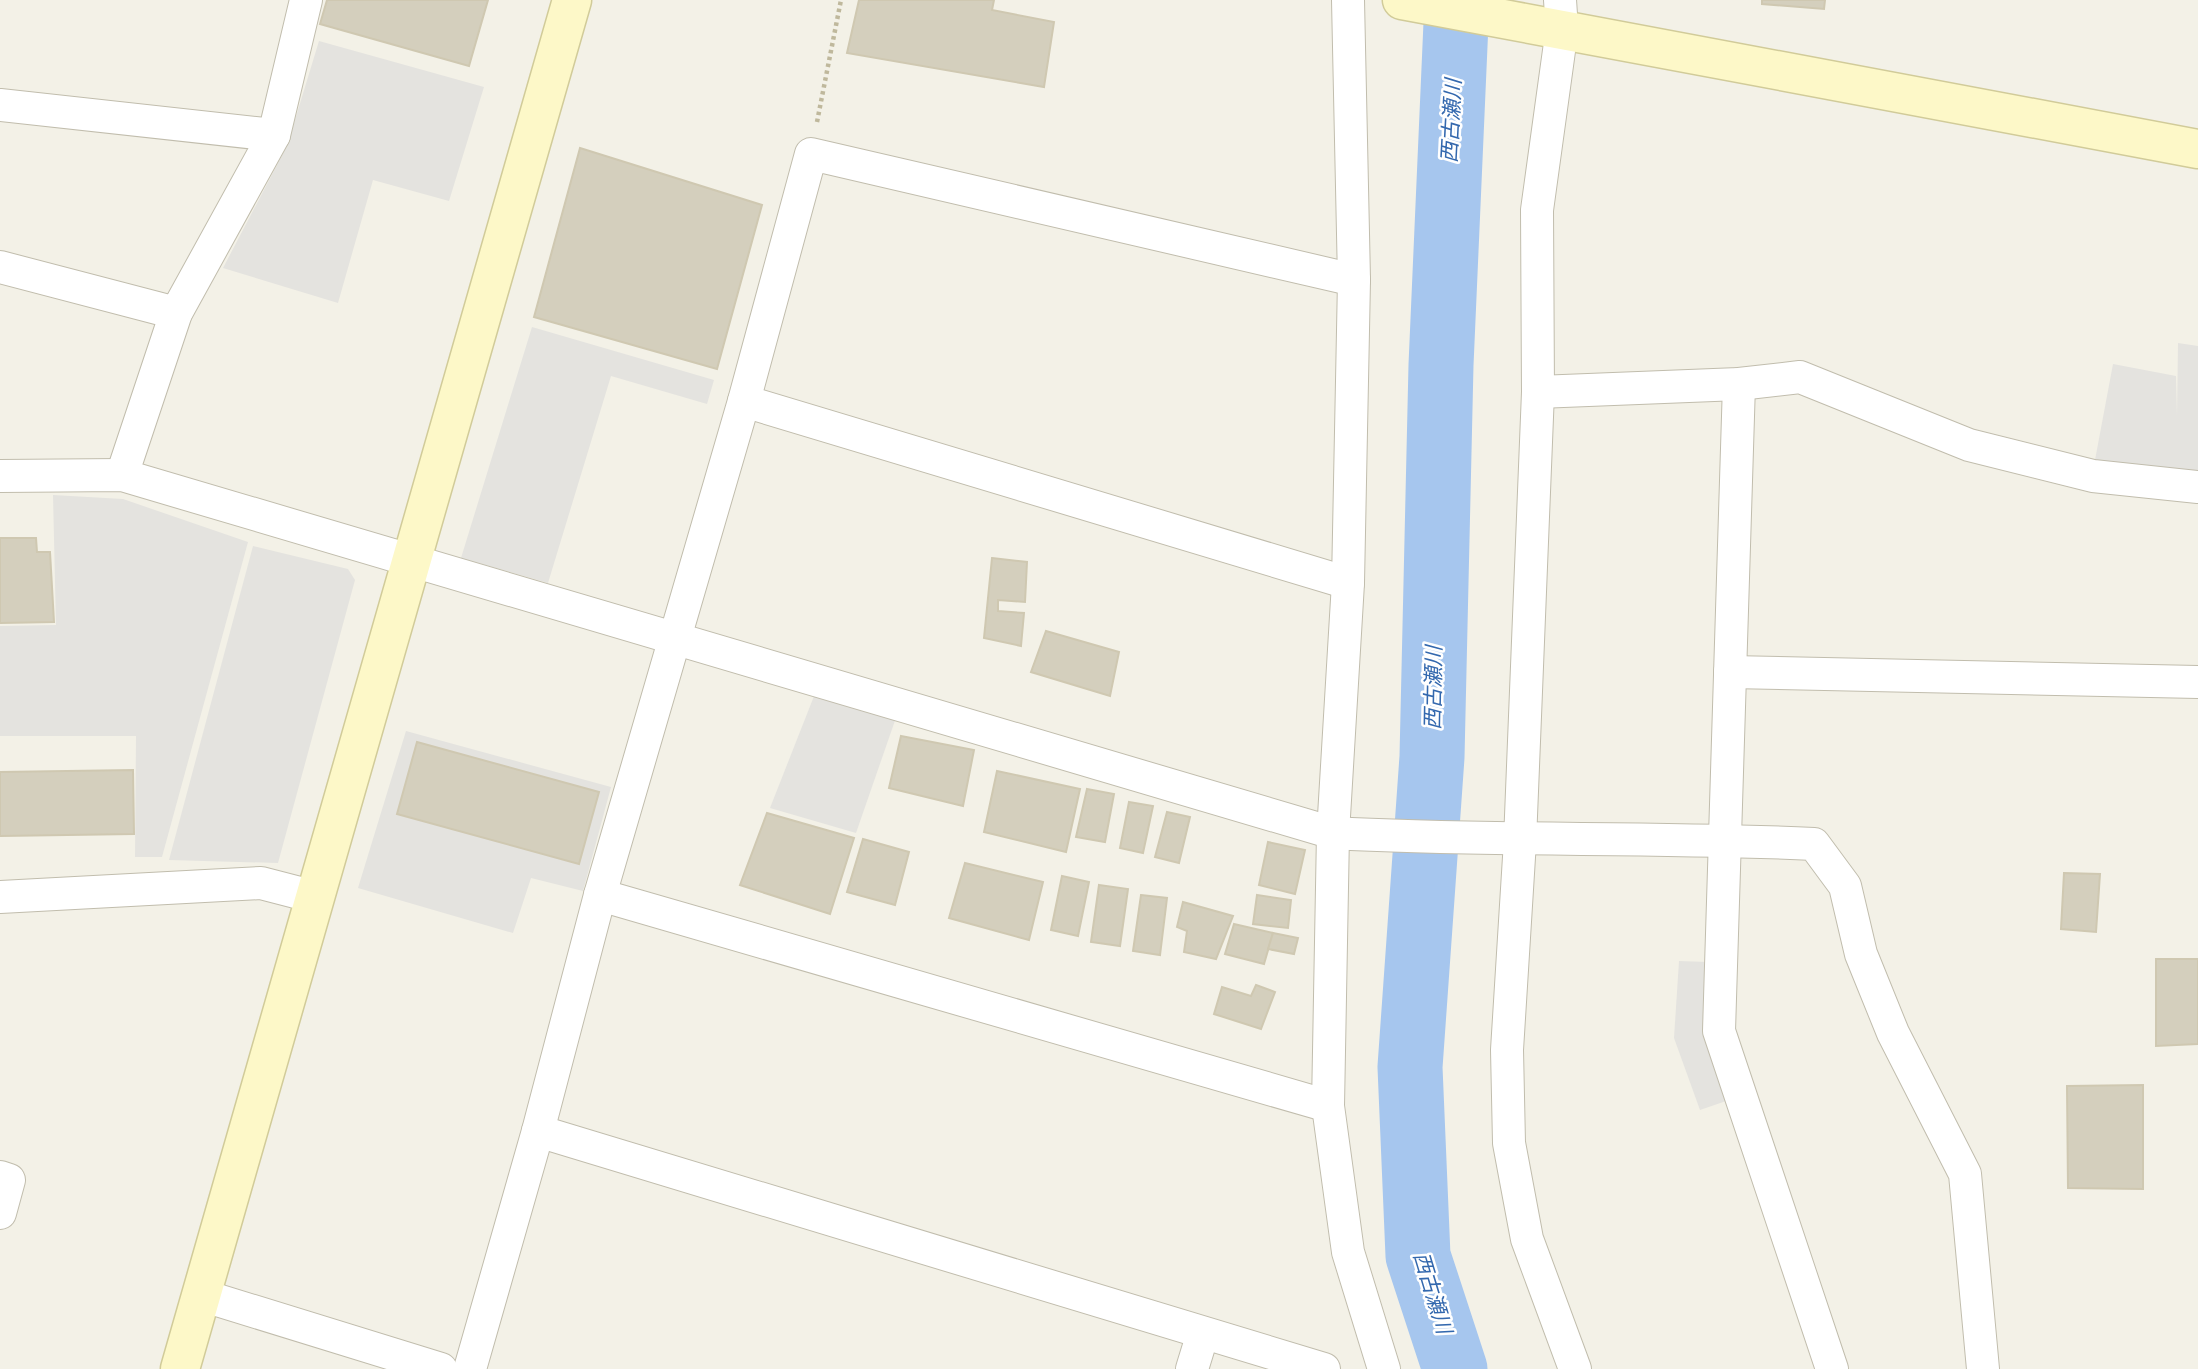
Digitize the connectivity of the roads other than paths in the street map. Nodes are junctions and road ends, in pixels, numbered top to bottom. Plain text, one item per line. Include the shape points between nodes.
1 (306, 0) edge
2 (572, 0) edge
3 (1348, 0) edge
4 (1402, 0) edge
5 (1561, 14) edge
6 (0, 105) edge
7 (274, 135) junction
8 (2198, 149) edge
9 (0, 267) edge
10 (1353, 280) junction
11 (176, 313) junction
12 (1739, 384) junction
13 (1538, 392) junction
14 (744, 401) junction
15 (122, 475) junction
16 (0, 476) edge
17 (2198, 487) edge
18 (410, 562) junction
19 (1348, 583) junction
20 (674, 639) junction
21 (1730, 673) junction
22 (2198, 682) edge
23 (1333, 834) junction
24 (1725, 839) junction
25 (1520, 841) junction
26 (600, 895) junction
27 (0, 897) edge
28 (315, 897) junction
29 (1328, 1106) junction
30 (538, 1131) junction
31 (0, 1177) edge
32 (0, 1213) edge
33 (201, 1295) junction
34 (1203, 1333) junction
35 (180, 1369) edge
36 (441, 1369) edge
37 (470, 1369) edge
38 (1192, 1369) edge
39 (1324, 1369) edge
40 (1384, 1369) edge
41 (1575, 1369) edge
42 (1832, 1369) edge
43 (1983, 1369) edge

1 - 7 street
2 - 18 street
3 - 10 street
4 - 5 street
5 - 8 street
5 - 13 street via 1537,210
6 - 7 street
7 - 11 street
9 - 11 street
10 - 14 street via 811,154
10 - 19 street
11 - 15 street
12 - 13 street
12 - 17 street via 1800,377 1969,445 2093,476
12 - 21 street
13 - 25 street
14 - 19 street
14 - 20 street
15 - 16 street
15 - 18 street
18 - 20 street
18 - 28 street
19 - 23 street
20 - 23 street
20 - 26 street
21 - 22 street
21 - 24 street
23 - 25 street
23 - 29 street
24 - 25 street
24 - 42 street via 1720,1031
24 - 43 street via 1814,844 1845,886 1861,954 1893,1033 1965,1174
25 - 41 street via 1507,1050 1509,1143 1527,1239
26 - 29 street
26 - 30 street
27 - 28 street via 261,883
28 - 33 street
29 - 40 street via 1348,1252
30 - 34 street
30 - 37 street
31 - 32 street via 9,1180
33 - 35 street
33 - 36 street
34 - 38 street
34 - 39 street

